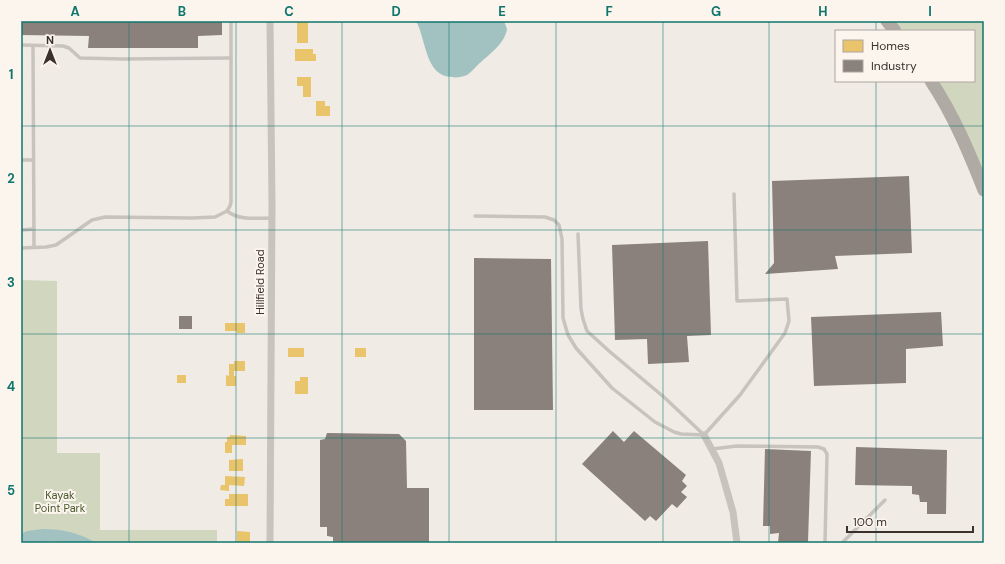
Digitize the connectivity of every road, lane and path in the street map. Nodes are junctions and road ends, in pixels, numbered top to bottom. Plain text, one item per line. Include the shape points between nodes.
1 (231, 21) edge
2 (270, 21) edge
3 (887, 21) edge
4 (894, 30) edge
5 (21, 46) edge
6 (33, 46) junction
7 (231, 58) junction
8 (932, 82) edge
9 (21, 160) edge
10 (33, 160) junction
11 (984, 190) edge
12 (734, 194) dead end
13 (227, 211) junction
14 (475, 216) dead end
15 (272, 218) junction
16 (34, 229) junction
17 (21, 230) edge
18 (578, 234) dead end
19 (34, 247) junction
20 (21, 248) edge
21 (704, 435) junction
22 (712, 449) junction
23 (885, 500) dead end
24 (270, 543) edge
25 (737, 543) edge
26 (825, 543) edge
27 (842, 543) edge

1 - 7 lane
2 - 15 street, Hillfield Road
3 - 4 highway
5 - 6 lane
6 - 7 lane via 63,46 80,58
6 - 10 lane
7 - 13 lane via 231,202
8 - 11 highway via 967,145
9 - 10 lane
10 - 16 lane
12 - 21 lane via 738,301 787,299 789,321 785,334 740,395
13 - 15 lane via 238,217
13 - 19 lane via 215,217 106,217 92,220 56,245
14 - 21 lane via 545,217 554,220 559,225 562,239 563,318 568,335 576,348 612,388 655,422 681,434
15 - 24 street, Hillfield Road
16 - 17 lane
16 - 19 lane
18 - 21 lane via 582,319 587,331
19 - 20 lane
21 - 22 street
22 - 25 street via 719,463 731,505
22 - 26 lane via 737,446 824,449 827,454
23 - 27 lane

